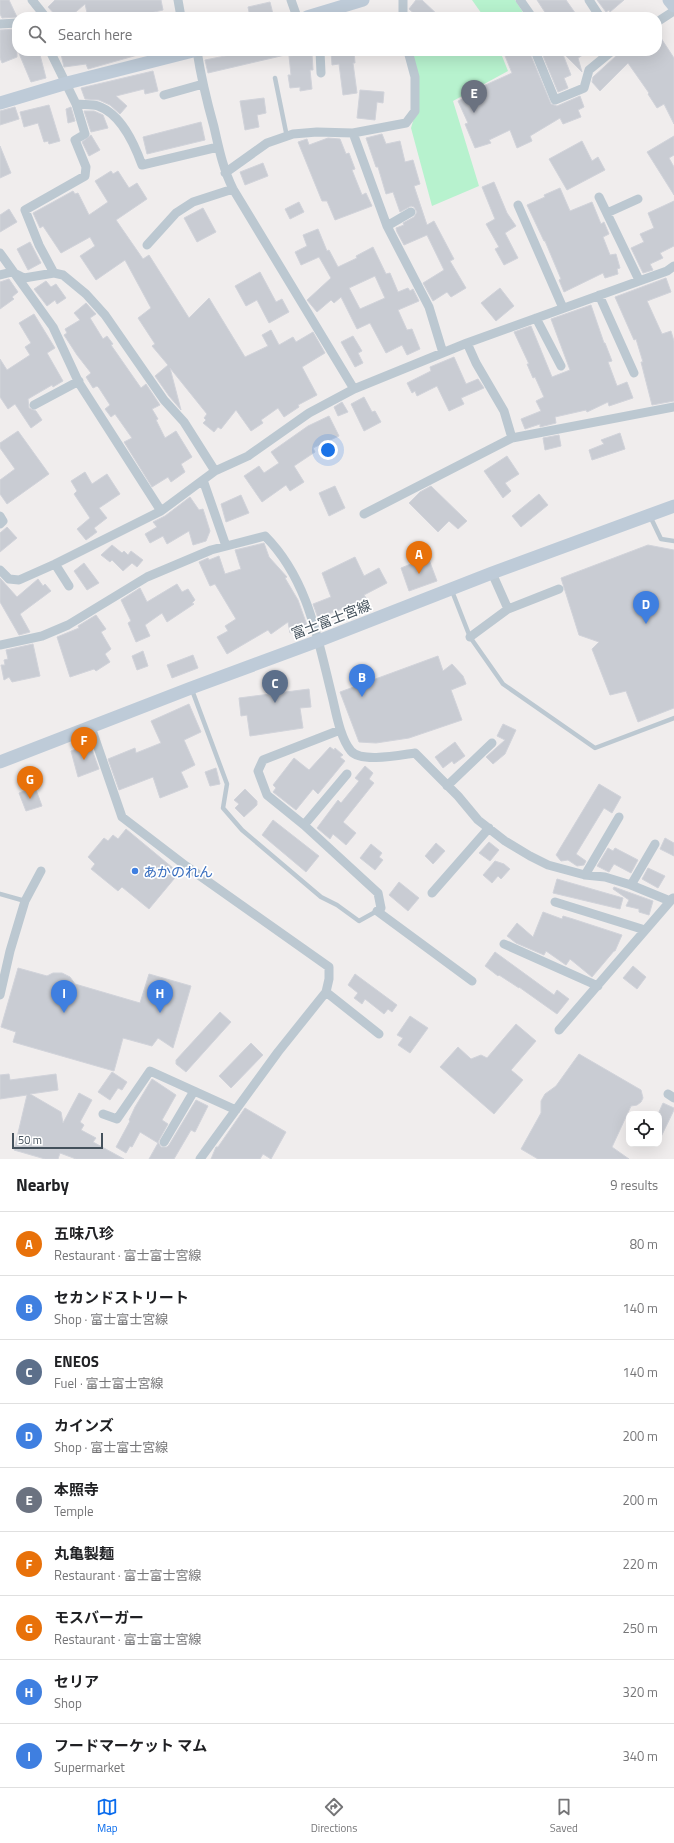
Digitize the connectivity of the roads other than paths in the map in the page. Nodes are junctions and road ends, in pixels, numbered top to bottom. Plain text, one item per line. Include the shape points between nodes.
1 (32, 0) edge
2 (178, 0) edge
3 (291, 0) edge
4 (363, 0) edge
5 (403, 0) edge
6 (520, 0) edge
7 (589, 0) edge
8 (668, 0) edge
9 (674, 6) edge
10 (674, 11) edge
11 (42, 12) edge
12 (180, 12) edge
13 (295, 12) edge
14 (323, 12) edge
15 (403, 12) edge
16 (528, 12) edge
17 (597, 12) edge
18 (662, 19) edge
19 (12, 23) edge
20 (0, 24) edge
21 (53, 56) edge
22 (174, 56) edge
23 (198, 56) edge
24 (320, 56) edge
25 (409, 56) edge
26 (537, 56) edge
27 (606, 56) edge
28 (321, 73) dead end
29 (275, 78) dead end
30 (67, 84) junction
31 (203, 84) junction
32 (164, 95) dead end
33 (0, 103) edge
34 (76, 104) junction
35 (353, 133) junction
36 (287, 137) junction
37 (218, 147) junction
38 (225, 173) junction
39 (233, 189) junction
40 (599, 197) dead end
41 (638, 199) dead end
42 (518, 205) dead end
43 (411, 212) dead end
44 (607, 213) junction
45 (387, 226) junction
46 (147, 245) dead end
47 (0, 253) edge
48 (674, 266) edge
49 (12, 272) junction
50 (54, 273) junction
51 (0, 275) edge
52 (639, 280) junction
53 (599, 295) junction
54 (563, 308) junction
55 (536, 318) junction
56 (467, 343) junction
57 (443, 353) junction
58 (561, 366) dead end
59 (634, 373) dead end
60 (79, 381) junction
61 (354, 389) junction
62 (34, 405) dead end
63 (674, 407) edge
64 (512, 438) junction
65 (215, 471) junction
66 (203, 480) junction
67 (674, 506) edge
68 (161, 511) junction
69 (364, 514) dead end
70 (0, 516) edge
71 (649, 516) junction
72 (0, 524) edge
73 (674, 541) edge
74 (226, 546) junction
75 (55, 564) junction
76 (0, 570) edge
77 (492, 573) junction
78 (69, 586) dead end
79 (452, 589) junction
80 (559, 589) dead end
81 (508, 609) junction
82 (470, 637) junction
83 (318, 641) junction
84 (0, 645) edge
85 (191, 688) junction
86 (674, 718) edge
87 (91, 727) junction
88 (340, 730) junction
89 (492, 742) dead end
90 (0, 762) edge
91 (347, 774) dead end
92 (448, 786) junction
93 (619, 817) dead end
94 (304, 825) junction
95 (489, 828) junction
96 (655, 844) dead end
97 (41, 871) dead end
98 (585, 875) junction
99 (631, 885) junction
100 (432, 893) dead end
101 (0, 894) edge
102 (672, 899) edge
103 (25, 901) junction
104 (555, 902) dead end
105 (377, 911) junction
106 (645, 930) junction
107 (504, 944) dead end
108 (472, 981) dead end
109 (598, 986) junction
110 (326, 992) junction
111 (0, 995) edge
112 (560, 1030) dead end
113 (379, 1034) dead end
114 (194, 1091) junction
115 (236, 1110) junction
116 (103, 1114) dead end
117 (164, 1142) dead end
118 (200, 1159) edge

1 - 11 street
2 - 12 street
3 - 13 street
4 - 14 main road
5 - 15 street
6 - 16 street
7 - 17 street
8 - 9 main road
10 - 18 street
19 - 20 street
21 - 30 street
22 - 30 main road
23 - 31 street
24 - 28 street
25 - 35 street via 415,78 415,111 406,123
26 - 27 street via 555,100 584,88 589,70
29 - 36 lane
30 - 33 main road
30 - 34 street
31 - 32 street
31 - 37 street
34 - 37 street via 97,106 108,111 122,124 142,165
34 - 50 street via 85,134 75,140 86,167 85,176 25,210
35 - 36 street via 317,132
35 - 45 street
36 - 38 street via 267,143
37 - 38 street
38 - 39 street
39 - 46 street via 187,205 176,213
39 - 61 street
40 - 44 street
41 - 44 street
42 - 54 street
43 - 45 street
44 - 52 street
45 - 57 street via 429,307
47 - 49 street
48 - 52 street
49 - 50 street via 24,278
49 - 51 street
49 - 60 street via 53,327
50 - 65 street via 63,275 86,294 105,315 164,400 184,422
52 - 53 street
53 - 54 street
53 - 59 street
54 - 55 street
55 - 56 street
55 - 58 street
56 - 57 street
56 - 64 street via 504,411
57 - 61 street
60 - 62 street
60 - 68 street
61 - 65 street via 309,413 248,456
63 - 64 street
64 - 69 street
65 - 66 street
66 - 68 street
66 - 74 street
67 - 71 main road, 富士富士宮線
68 - 75 street
70 - 72 street via 3,521
71 - 73 lane via 661,539
71 - 77 main road, 富士富士宮線
74 - 83 street via 265,536 296,578 316,628
74 - 84 street via 147,577 68,624 42,636
75 - 76 street via 19,580 9,578
75 - 78 street
77 - 79 main road, 富士富士宮線
77 - 81 street
79 - 82 lane
79 - 83 main road, 富士富士宮線
80 - 81 street
81 - 82 street
82 - 86 lane via 503,684 595,748
83 - 85 main road, 富士富士宮線
83 - 88 street
85 - 87 main road, 富士富士宮線
85 - 105 lane via 227,784 223,808 242,830 320,897 360,921
87 - 90 main road, 富士富士宮線
87 - 110 street via 122,817 186,866 329,967 330,978
88 - 92 street via 351,751 365,758 415,753
88 - 94 street via 263,760 258,771 267,795
89 - 92 street
91 - 94 street
92 - 95 street via 478,820
93 - 98 street
94 - 105 street via 378,893 381,908
95 - 98 street via 548,865
95 - 100 street
96 - 99 street
97 - 103 street
98 - 99 street via 605,877
99 - 102 street
101 - 103 lane
102 - 106 street
103 - 111 street
104 - 106 street
105 - 108 street
106 - 109 street
107 - 109 street
109 - 112 street
110 - 113 street
110 - 115 street
114 - 115 street
114 - 116 street via 150,1071 117,1119
114 - 117 street
115 - 118 street

